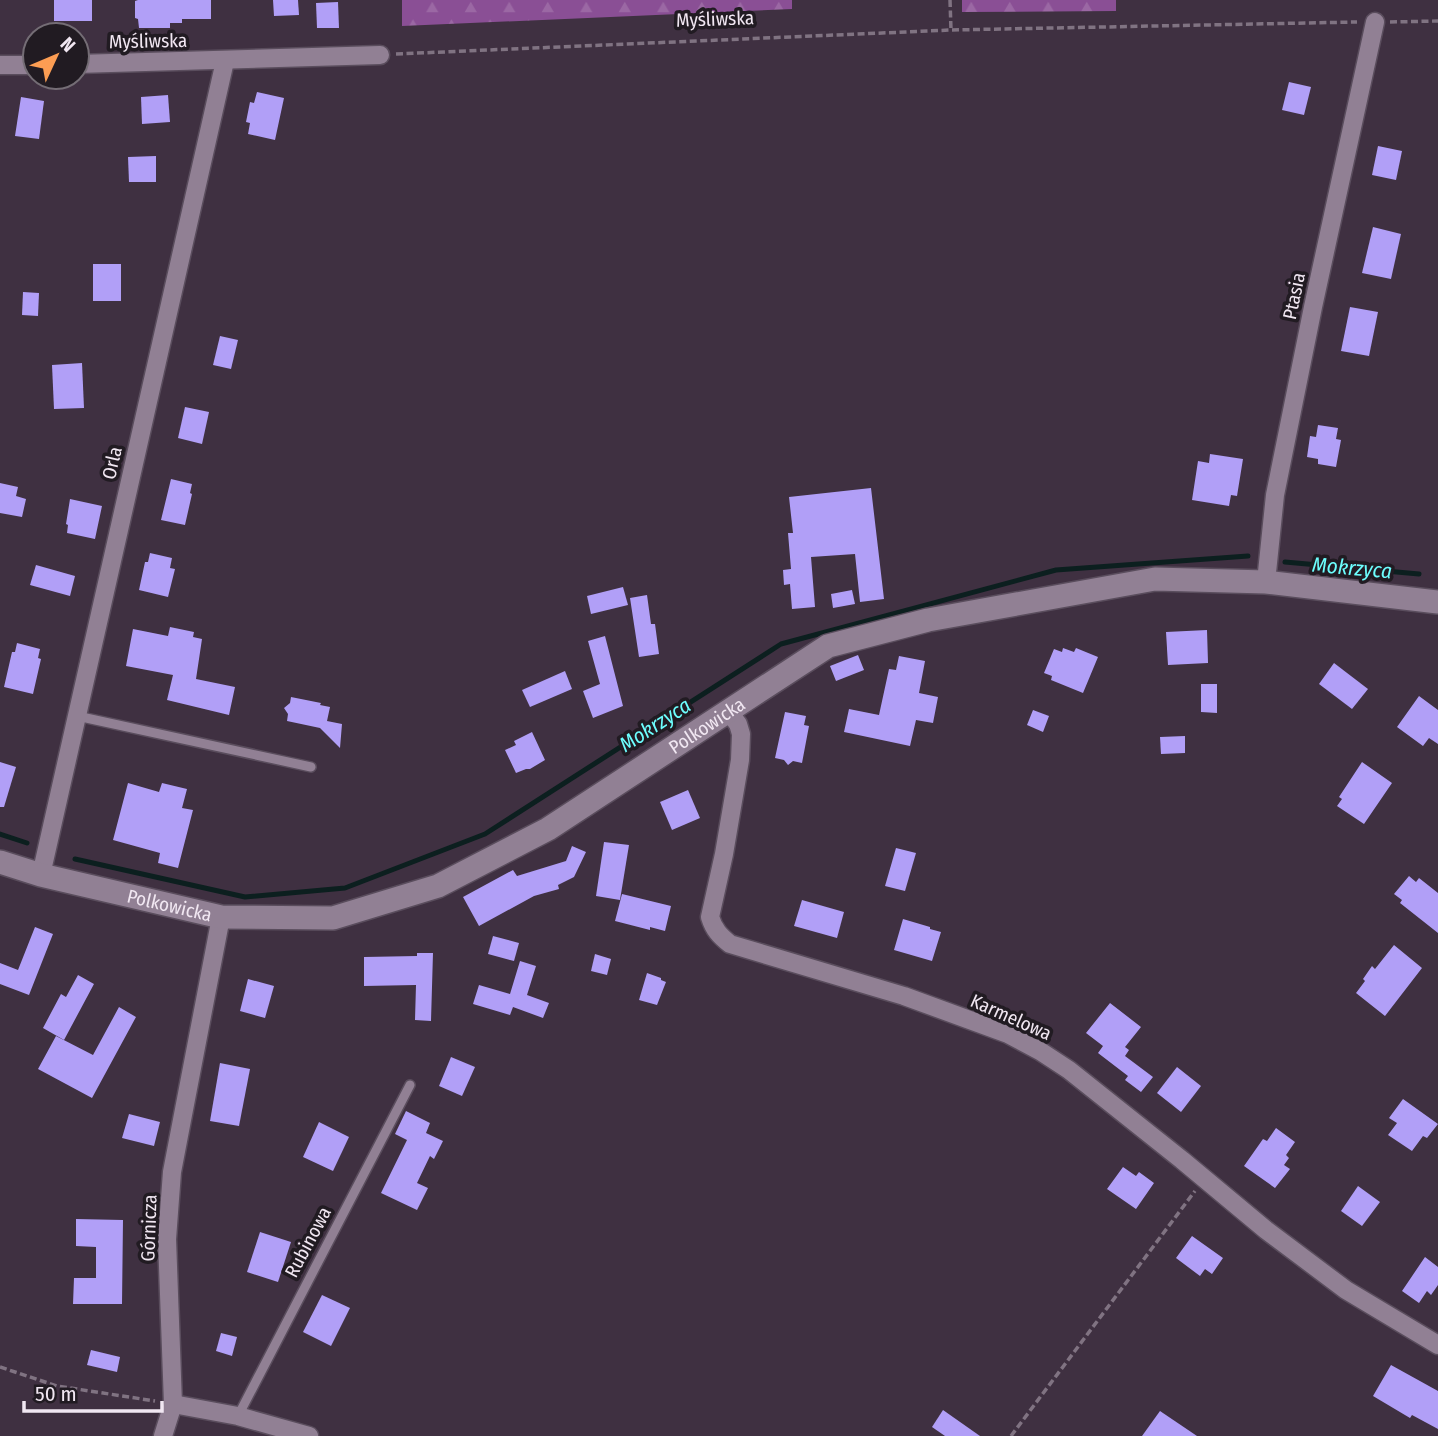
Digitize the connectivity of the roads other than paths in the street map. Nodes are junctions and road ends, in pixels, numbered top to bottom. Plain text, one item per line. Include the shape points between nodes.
1 (1375, 22) road end
2 (380, 55) road end
3 (225, 61) junction
4 (91, 64) edge
5 (0, 65) edge
6 (21, 65) edge
7 (1266, 582) junction
8 (1438, 602) edge
9 (728, 711) junction
10 (77, 716) junction
11 (311, 767) dead end
12 (0, 862) edge
13 (41, 875) junction
14 (221, 917) junction
15 (410, 1085) dead end
16 (1438, 1345) edge
17 (173, 1404) junction
18 (238, 1416) junction
19 (163, 1436) edge
20 (309, 1436) edge

1 - 7 street, Ptasia via 1275,495
2 - 3 street, Myśliwska
3 - 4 street, Myśliwska
3 - 10 street, Orla
5 - 6 street
7 - 8 street, Polkowicka
7 - 9 street, Polkowicka via 1155,579 928,620 828,646
9 - 14 street, Polkowicka via 548,829 438,886 333,918
9 - 16 street, Karmelowa via 741,734 710,917 720,936 730,944 904,996 1008,1034 1040,1051 1346,1290
10 - 11 lane
10 - 13 street, Orla
12 - 13 street, Polkowicka
13 - 14 street, Polkowicka
14 - 17 street, Górnicza via 172,1172 167,1239
15 - 18 lane, Rubinowa
17 - 18 street
17 - 19 street, Górnicza
18 - 20 street

